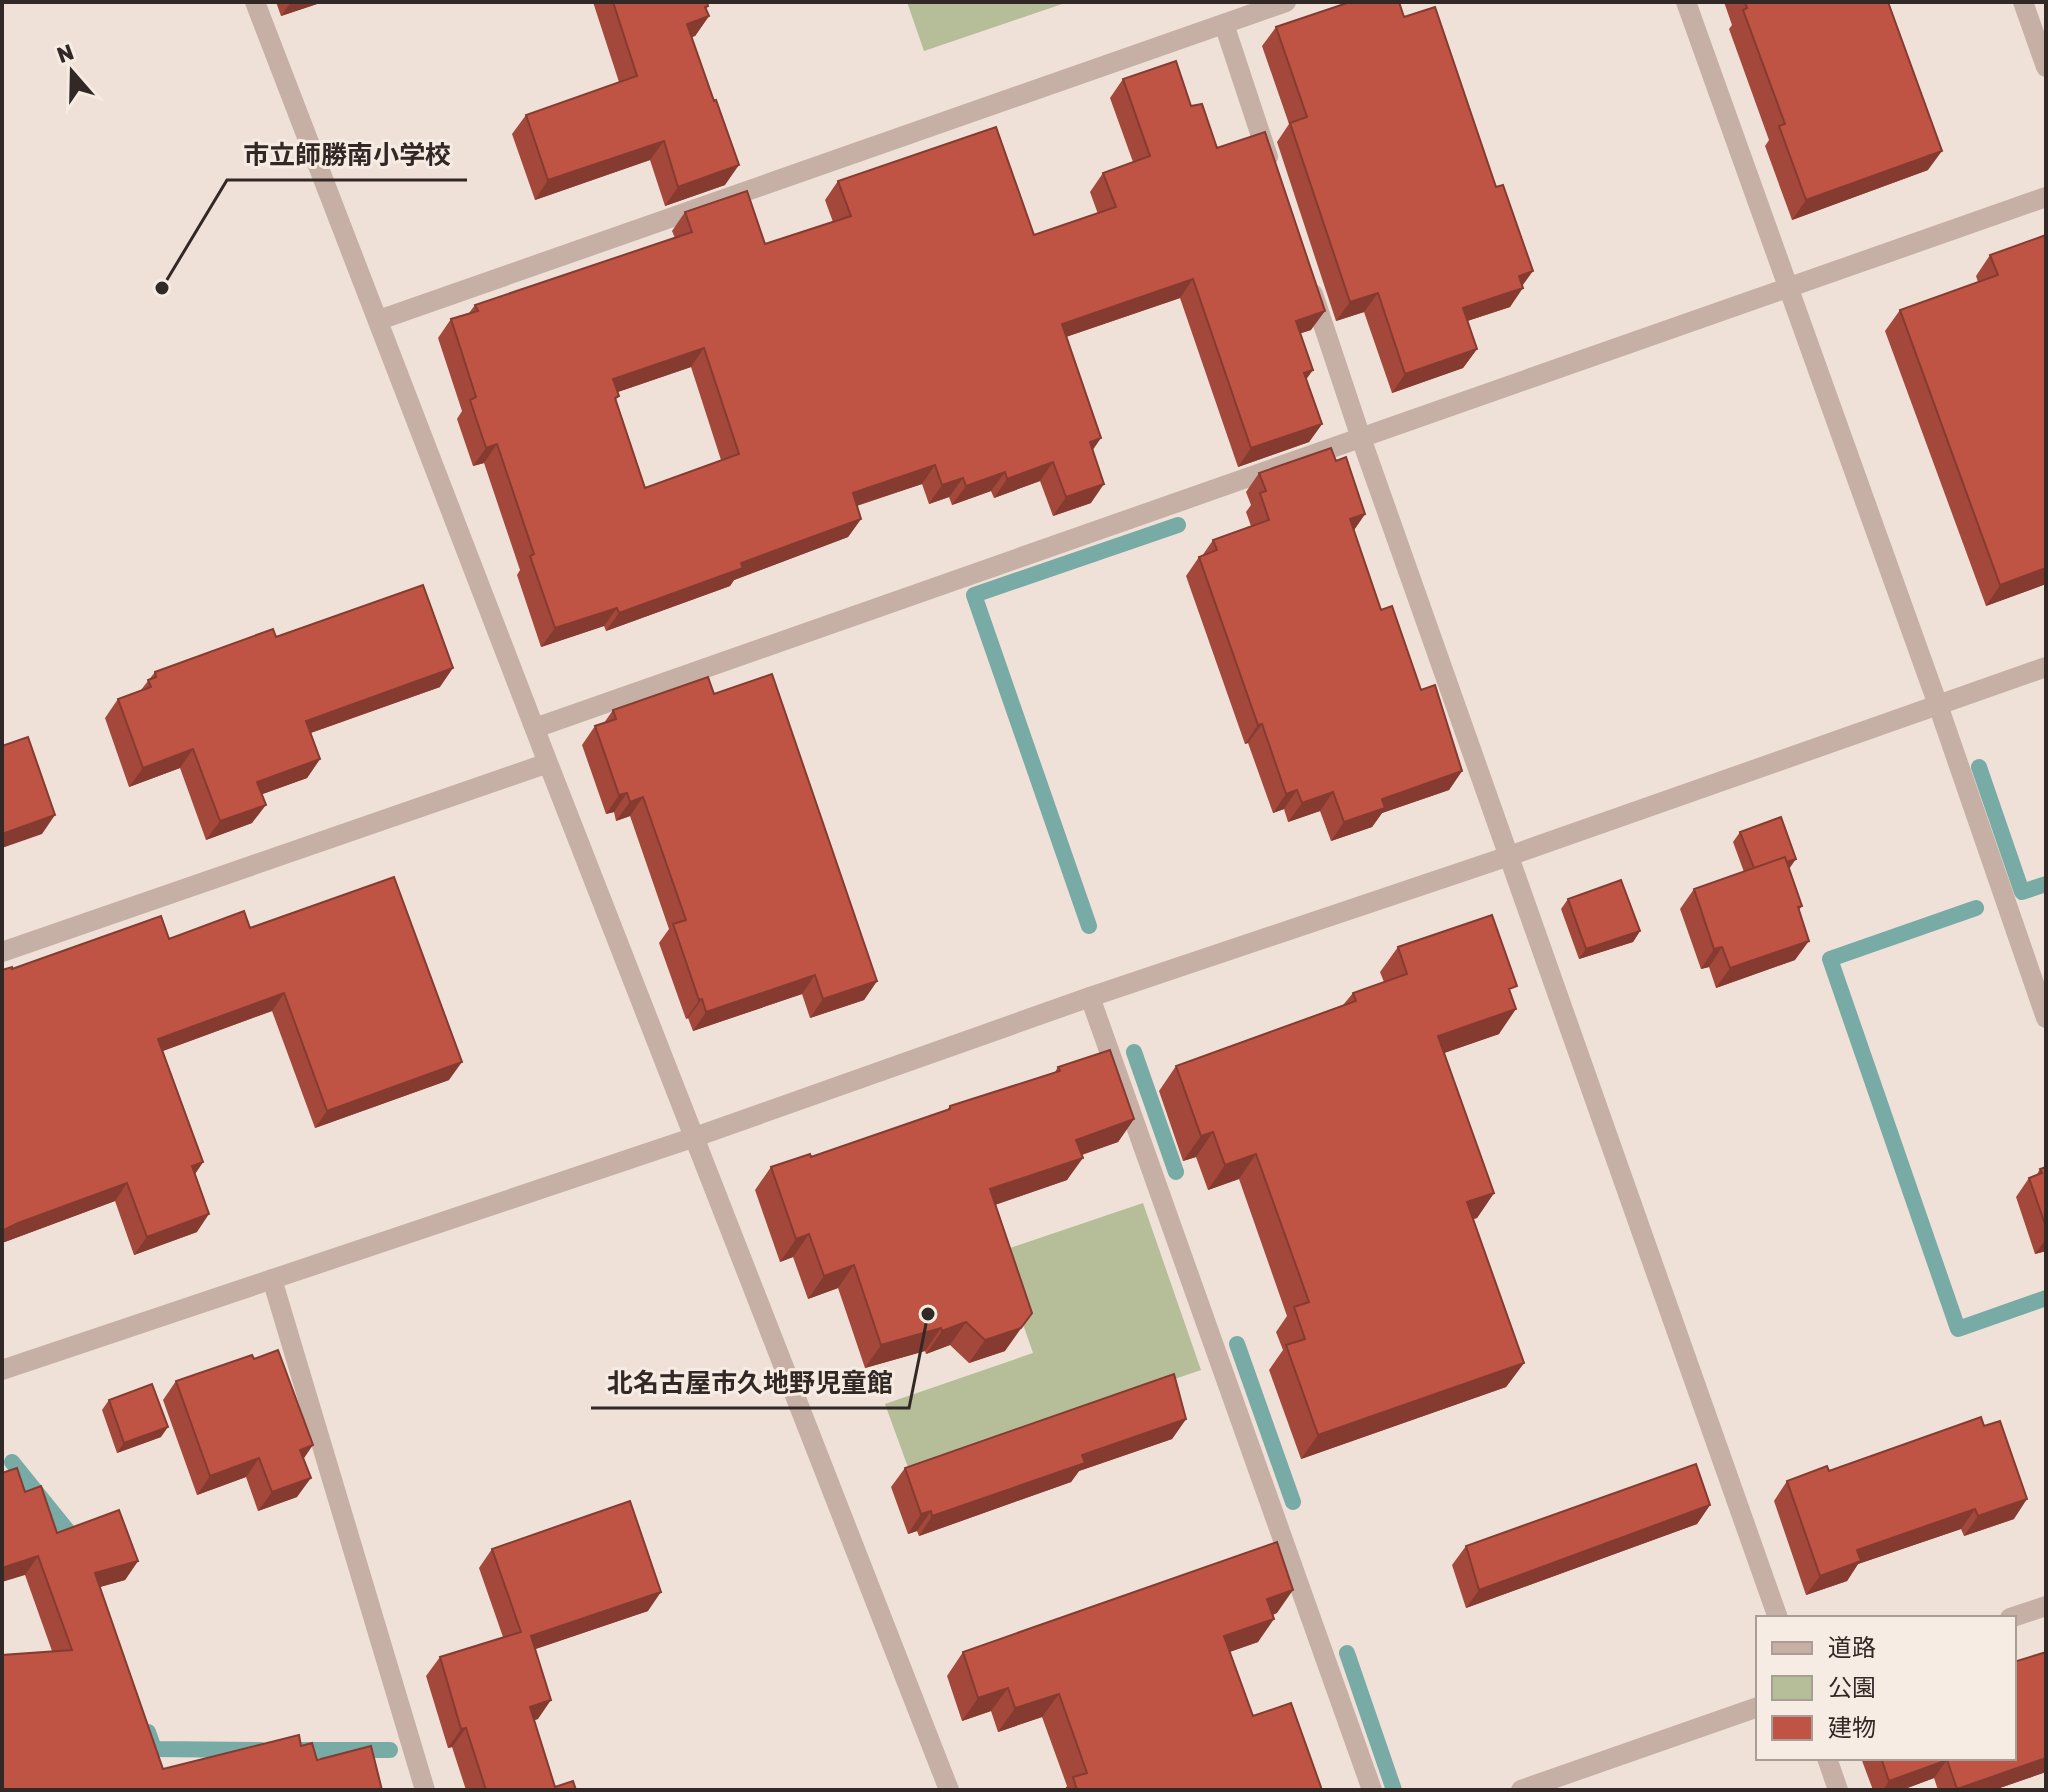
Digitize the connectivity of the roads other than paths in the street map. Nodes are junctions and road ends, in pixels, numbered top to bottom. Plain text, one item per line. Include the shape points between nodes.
1 (255, 2) edge
2 (1286, 2) edge
3 (1686, 2) edge
4 (2023, 2) edge
5 (1224, 24) junction
6 (2046, 67) edge
7 (1273, 172) edge
8 (2046, 197) edge
9 (1307, 276) edge
10 (1789, 288) junction
11 (379, 320) junction
12 (1361, 438) junction
13 (2046, 667) edge
14 (1938, 705) junction
15 (535, 728) junction
16 (548, 763) junction
17 (1509, 856) junction
18 (2, 952) edge
19 (1090, 997) junction
20 (2046, 1018) edge
21 (695, 1137) junction
22 (272, 1279) junction
23 (2, 1370) edge
24 (2046, 1606) edge
25 (1777, 1616) edge
26 (2016, 1616) edge
27 (1756, 1708) edge
28 (1828, 1760) edge
29 (425, 1790) edge
30 (949, 1790) edge
31 (1372, 1790) edge
32 (1521, 1790) edge
33 (1838, 1790) edge

1 - 11 street
2 - 5 street
3 - 10 street
4 - 6 street
5 - 7 street
5 - 11 street
8 - 10 street
9 - 12 street
10 - 12 street
10 - 14 street
11 - 15 street
12 - 15 street
12 - 17 street
13 - 14 street
14 - 17 street
14 - 20 street
15 - 16 street
16 - 18 street
16 - 21 street
17 - 19 street
17 - 25 street
19 - 21 street
19 - 31 street
21 - 22 street
21 - 30 street
22 - 23 street
22 - 29 street
24 - 26 street
27 - 32 street
28 - 33 street

